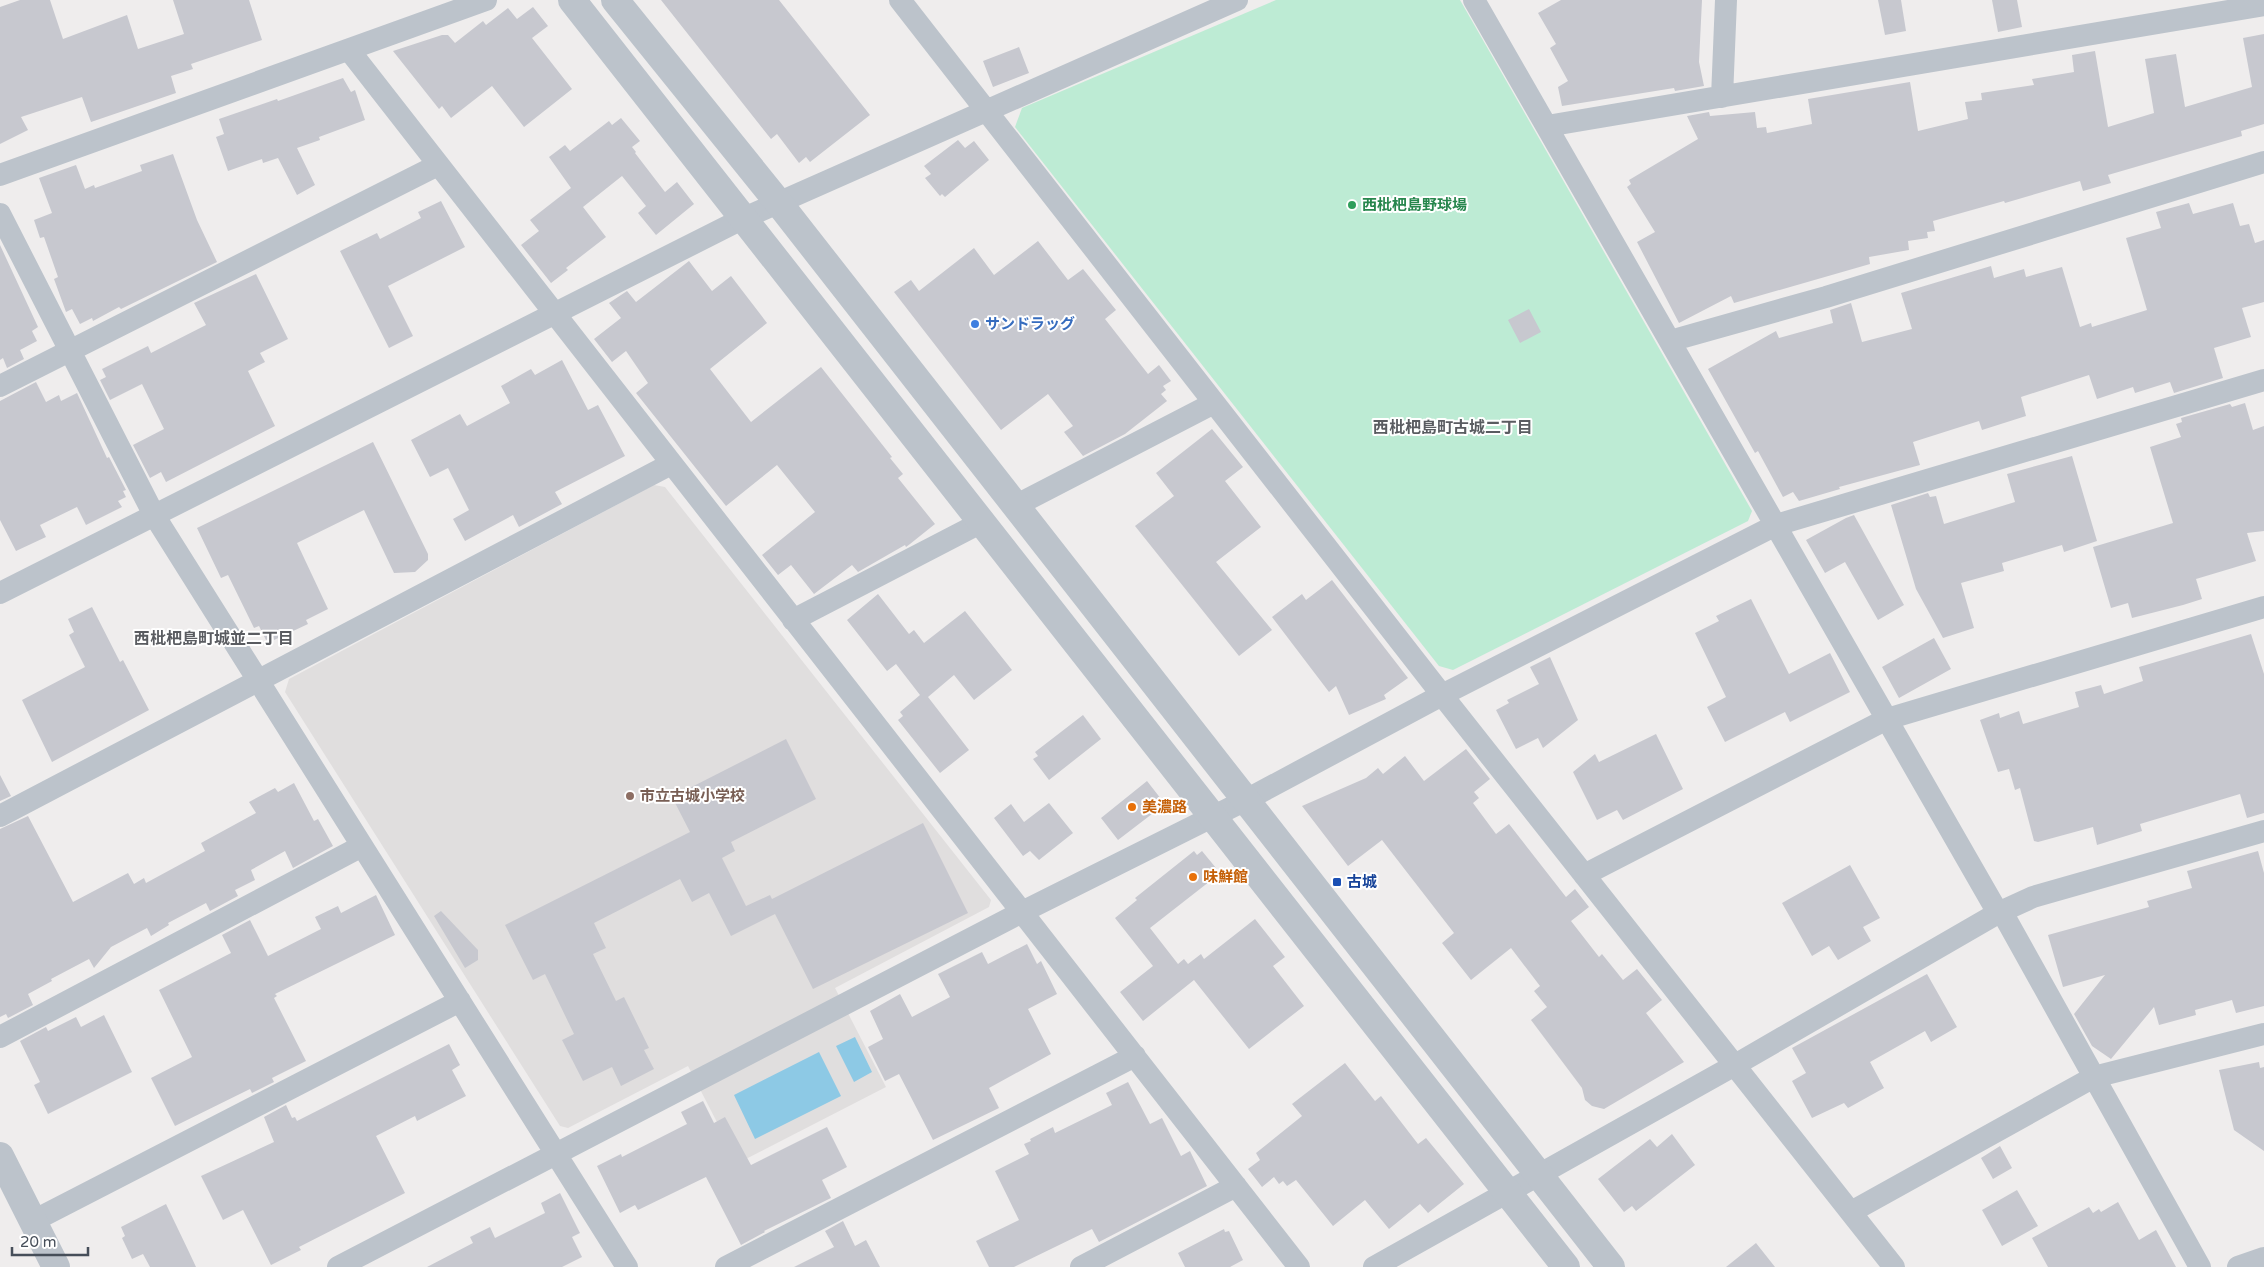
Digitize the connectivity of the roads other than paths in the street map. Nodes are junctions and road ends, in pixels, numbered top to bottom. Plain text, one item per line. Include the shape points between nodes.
1 (486, 0) edge
2 (572, 0) edge
3 (615, 0) edge
4 (900, 0) edge
5 (1236, 0) edge
6 (1474, 0) edge
7 (1726, 0) edge
8 (2264, 5) edge
9 (349, 50) junction
10 (1722, 97) junction
11 (986, 110) junction
12 (1547, 126) junction
13 (2264, 162) edge
14 (438, 165) junction
15 (0, 175) edge
16 (778, 202) junction
17 (0, 214) edge
18 (744, 218) junction
19 (554, 314) junction
20 (1670, 340) junction
21 (69, 351) junction
22 (2264, 380) edge
23 (0, 386) edge
24 (1214, 403) junction
25 (671, 464) junction
26 (1015, 506) junction
27 (154, 515) junction
28 (982, 522) junction
29 (1776, 526) junction
30 (0, 593) edge
31 (2264, 607) edge
32 (793, 620) junction
33 (258, 681) junction
34 (1442, 695) junction
35 (1887, 719) junction
36 (1246, 800) junction
37 (0, 816) edge
38 (1212, 817) junction
39 (2264, 830) edge
40 (362, 846) junction
41 (1584, 875) junction
42 (1022, 912) junction
43 (2000, 913) junction
44 (460, 1001) junction
45 (2264, 1034) edge
46 (0, 1037) edge
47 (1135, 1056) junction
48 (1735, 1065) junction
49 (2094, 1077) junction
50 (557, 1154) junction
51 (0, 1156) edge
52 (1538, 1175) junction
53 (1236, 1186) junction
54 (1508, 1192) junction
55 (1851, 1212) junction
56 (33, 1221) junction
57 (2264, 1258) edge
58 (56, 1267) edge
59 (338, 1267) edge
60 (627, 1267) edge
61 (726, 1267) edge
62 (1080, 1267) edge
63 (1299, 1267) edge
64 (1374, 1267) edge
65 (1566, 1267) edge
66 (1611, 1267) edge
67 (1894, 1267) edge
68 (2200, 1267) edge
69 (2238, 1267) edge

1 - 9 street
2 - 18 street
3 - 16 street
4 - 11 street
5 - 11 street
6 - 12 street
7 - 10 street
8 - 10 street
9 - 14 street
9 - 15 street
10 - 12 street
11 - 16 street
11 - 24 street
12 - 20 street
13 - 20 street via 1826,297
14 - 19 street
14 - 21 street
16 - 18 street
16 - 26 street
17 - 21 street
18 - 19 street
18 - 28 street
19 - 25 street
19 - 27 street
20 - 29 street
21 - 23 street
21 - 27 street
22 - 29 street
24 - 26 street
24 - 34 street
25 - 32 street
25 - 33 street
26 - 36 street
27 - 30 street
27 - 33 street
28 - 32 street
28 - 38 street
29 - 34 street
29 - 35 street
31 - 35 street
32 - 42 street
33 - 37 street
33 - 40 street
34 - 36 street
34 - 41 street
35 - 41 street
35 - 43 street
36 - 38 street
36 - 52 street
38 - 42 street
38 - 54 street
39 - 43 street via 2033,897
40 - 44 street
40 - 46 street
41 - 48 street
42 - 47 street
42 - 50 street
43 - 48 street
43 - 49 street
44 - 50 street
44 - 56 street
45 - 49 street
47 - 53 street
47 - 61 street
48 - 52 street
48 - 55 street
49 - 55 street
49 - 68 street
50 - 59 street
50 - 60 street
51 - 56 street
52 - 54 street
52 - 66 street
53 - 62 street
53 - 63 street
54 - 64 street
54 - 65 street
55 - 67 street
56 - 58 street
57 - 69 street

